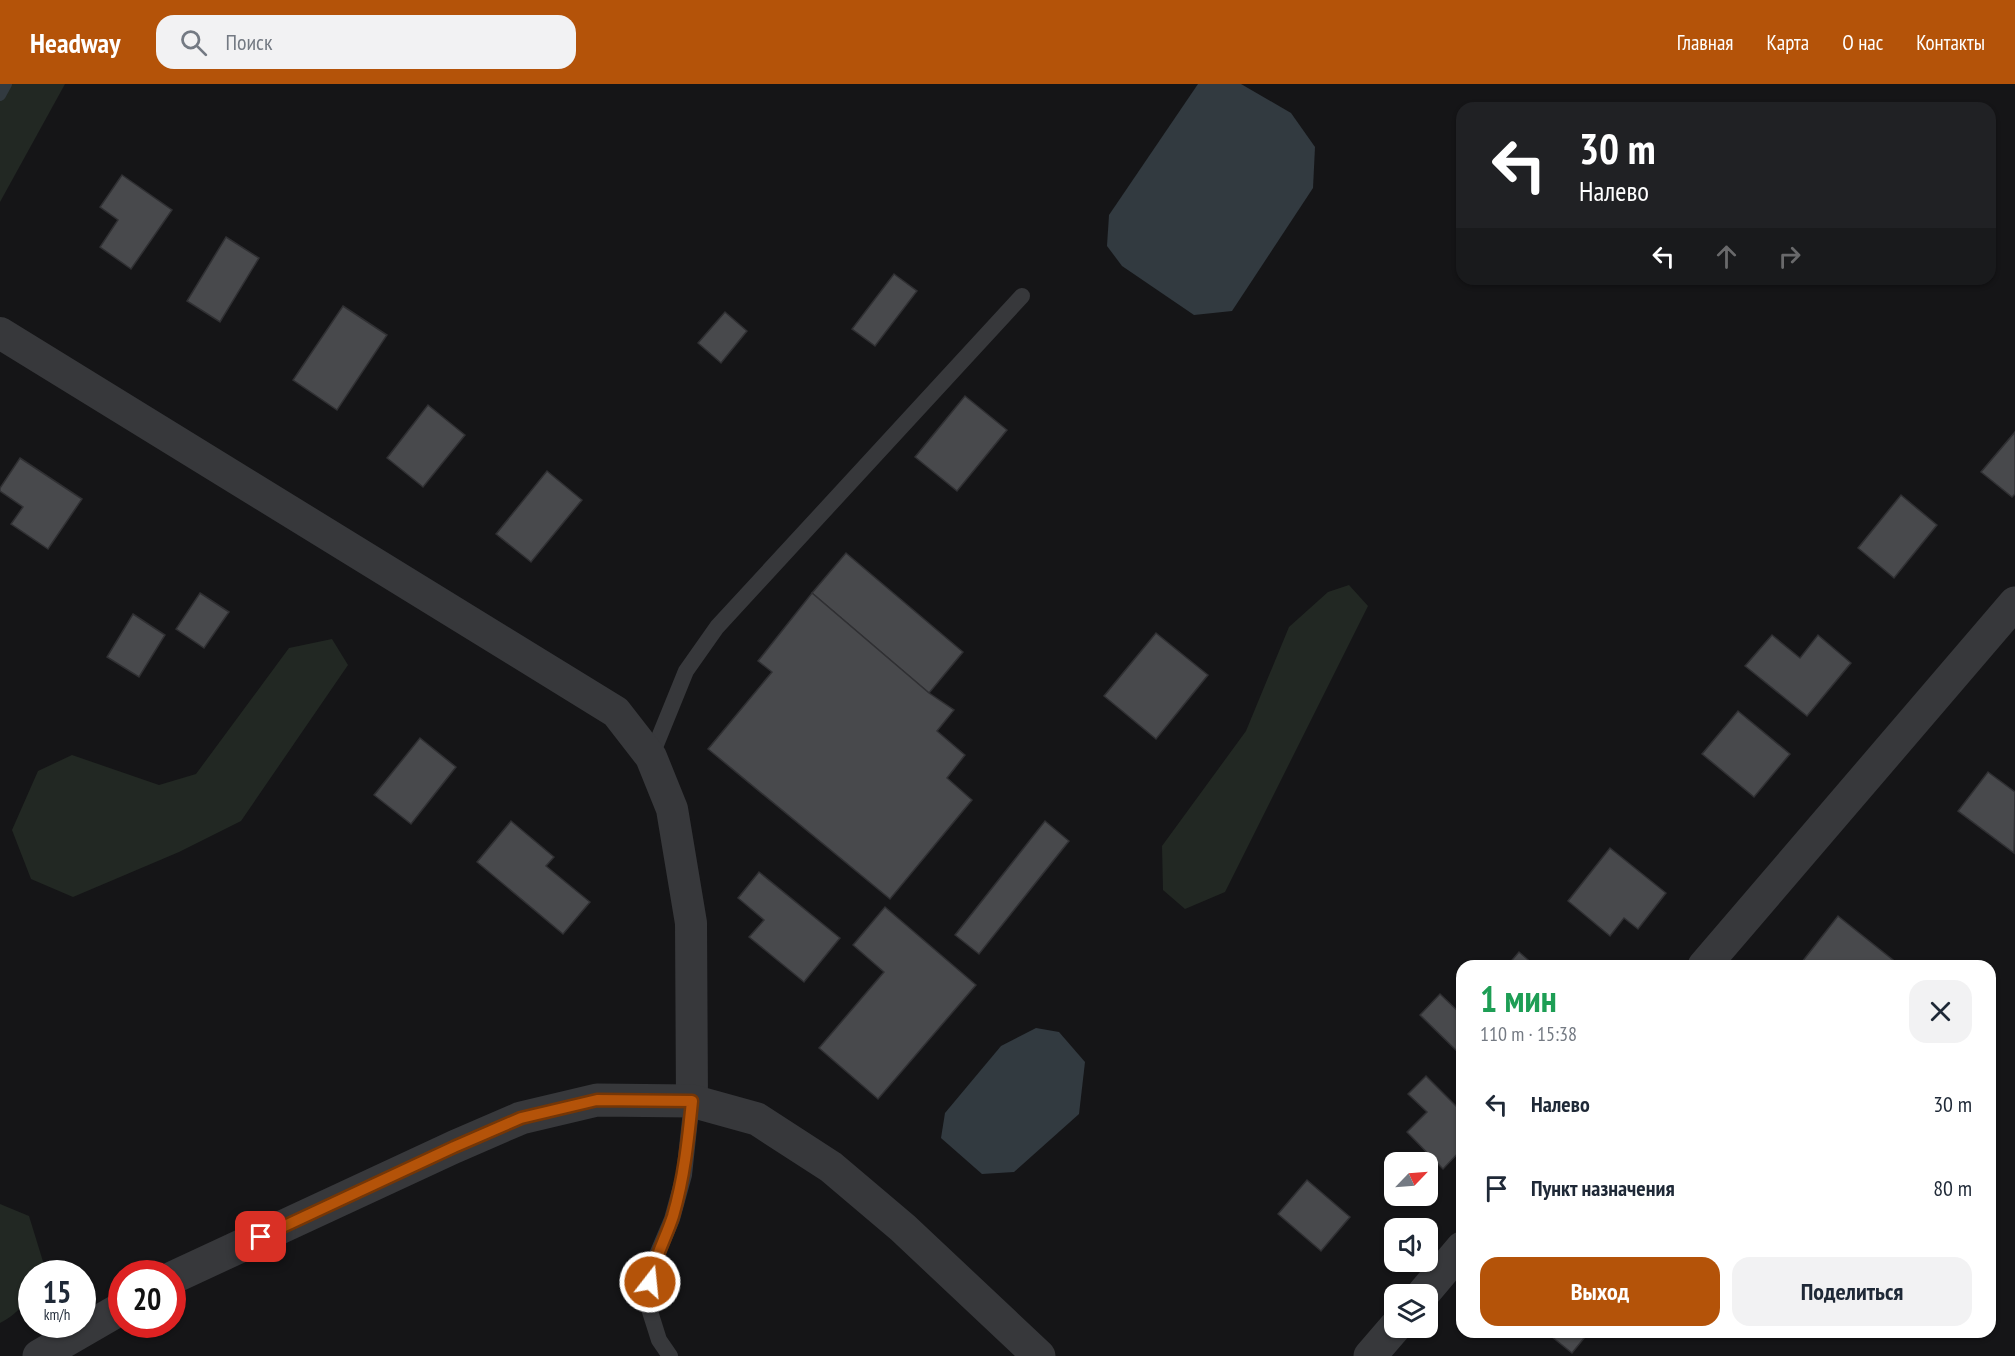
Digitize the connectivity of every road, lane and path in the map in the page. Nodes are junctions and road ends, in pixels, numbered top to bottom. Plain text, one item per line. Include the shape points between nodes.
1 (1022, 296) dead end
2 (0, 333) edge
3 (2015, 603) edge
4 (651, 757) junction
5 (1709, 960) edge
6 (692, 1101) junction
7 (1456, 1255) edge
8 (186, 1271) edge
9 (1431, 1284) edge
10 (108, 1316) edge
11 (1386, 1338) edge
12 (39, 1356) edge
13 (670, 1356) edge
14 (1039, 1356) edge
15 (1370, 1356) edge

1 - 4 lane via 717,627 686,671
2 - 4 street via 616,712
3 - 5 street
4 - 6 street via 672,809 691,923
6 - 8 street via 597,1100 521,1118
6 - 13 lane via 684,1175 672,1219 653,1264 646,1299 659,1340
6 - 14 street via 757,1119 831,1167 903,1228
7 - 9 street
10 - 12 street
11 - 15 street

